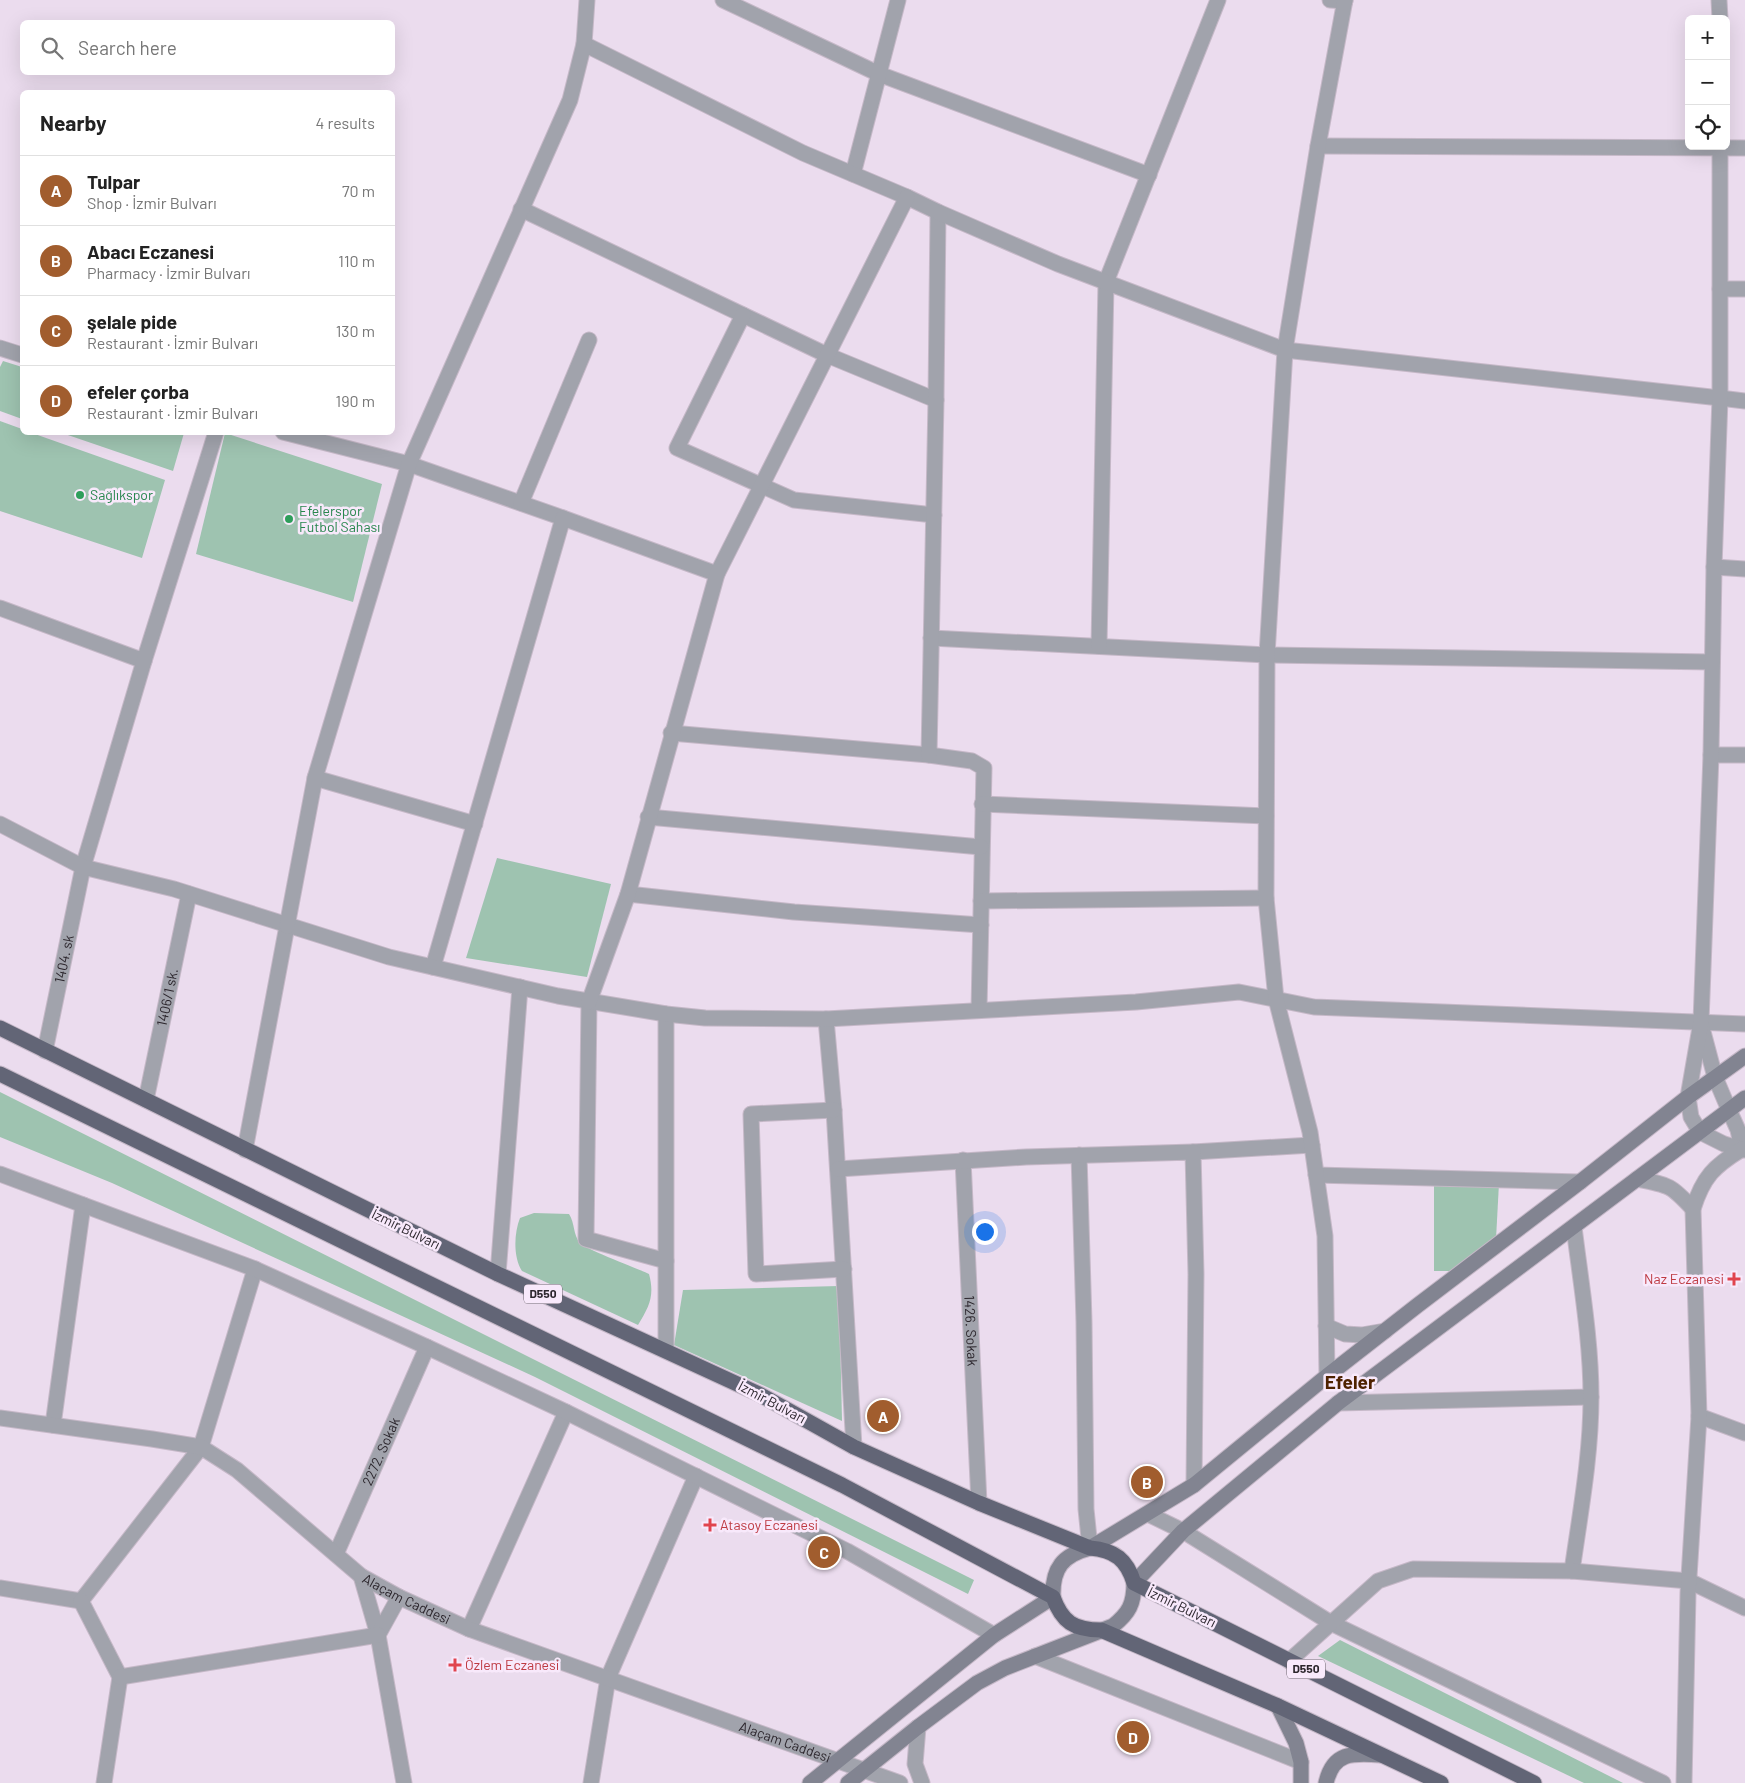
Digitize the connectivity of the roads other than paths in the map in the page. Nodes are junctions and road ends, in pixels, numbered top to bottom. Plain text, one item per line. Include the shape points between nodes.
1 (587, 0) edge
2 (723, 0) edge
3 (898, 0) edge
4 (1218, 0) edge
5 (1340, 0) edge
6 (1720, 0) edge
7 (1720, 15) edge
8 (584, 44) junction
9 (879, 74) junction
10 (1318, 146) junction
11 (1685, 147) edge
12 (1730, 147) edge
13 (1745, 148) edge
14 (1720, 150) edge
15 (853, 174) junction
16 (1149, 175) junction
17 (907, 197) junction
18 (521, 209) junction
19 (938, 212) junction
20 (1106, 282) junction
21 (1720, 289) junction
22 (1745, 289) edge
23 (743, 315) junction
24 (589, 340) dead end
25 (0, 348) edge
26 (1285, 350) junction
27 (20, 354) edge
28 (827, 355) junction
29 (1720, 398) junction
30 (936, 400) junction
31 (1745, 401) edge
32 (215, 435) edge
33 (296, 435) edge
34 (409, 464) junction
35 (761, 486) junction
36 (520, 503) junction
37 (934, 515) junction
38 (563, 518) junction
39 (1714, 567) junction
40 (1745, 569) edge
41 (717, 574) junction
42 (0, 608) edge
43 (931, 638) junction
44 (1099, 646) junction
45 (1268, 655) junction
46 (144, 661) junction
47 (1712, 662) junction
48 (671, 733) junction
49 (1711, 754) junction
50 (1745, 755) edge
51 (929, 756) junction
52 (315, 778) junction
53 (982, 804) junction
54 (1266, 816) junction
55 (648, 817) junction
56 (0, 824) edge
57 (475, 824) junction
58 (981, 846) junction
59 (83, 867) junction
60 (189, 894) junction
61 (628, 894) junction
62 (1266, 898) junction
63 (981, 901) junction
64 (981, 925) junction
65 (287, 926) junction
66 (433, 967) junction
67 (520, 987) junction
68 (1276, 999) junction
69 (589, 1002) junction
70 (979, 1010) junction
71 (666, 1014) junction
72 (826, 1019) junction
73 (1701, 1022) junction
74 (1745, 1024) edge
75 (0, 1028) edge
76 (45, 1052) junction
77 (1745, 1056) edge
78 (0, 1074) edge
79 (1715, 1077) junction
80 (1688, 1097) junction
81 (1745, 1098) edge
82 (146, 1100) junction
83 (834, 1110) junction
84 (1729, 1110) junction
85 (1700, 1132) junction
86 (1312, 1145) junction
87 (245, 1150) junction
88 (1744, 1150) edge
89 (1194, 1152) junction
90 (1079, 1155) junction
91 (963, 1160) junction
92 (838, 1168) junction
93 (0, 1174) edge
94 (1316, 1175) junction
95 (1637, 1179) junction
96 (1580, 1182) junction
97 (83, 1205) junction
98 (1693, 1209) junction
99 (1574, 1227) junction
100 (666, 1262) junction
101 (255, 1269) junction
102 (844, 1269) junction
103 (498, 1274) junction
104 (1326, 1326) junction
105 (1385, 1331) junction
106 (428, 1347) junction
107 (666, 1350) junction
108 (1327, 1376) junction
109 (1591, 1397) junction
110 (1338, 1402) junction
111 (566, 1412) junction
112 (1699, 1416) junction
113 (0, 1418) edge
114 (53, 1425) junction
115 (1745, 1433) edge
116 (854, 1446) junction
117 (201, 1447) junction
118 (696, 1476) junction
119 (1194, 1485) junction
120 (979, 1503) junction
121 (1148, 1514) junction
122 (1183, 1531) junction
123 (1090, 1548) junction
124 (336, 1554) junction
125 (1572, 1571) junction
126 (360, 1576) junction
127 (1689, 1581) junction
128 (1134, 1584) junction
129 (0, 1588) edge
130 (399, 1597) junction
131 (1053, 1597) junction
132 (81, 1601) junction
133 (1745, 1608) edge
134 (1331, 1623) junction
135 (469, 1629) junction
136 (1101, 1630) junction
137 (378, 1635) junction
138 (994, 1635) junction
139 (1035, 1656) junction
140 (1289, 1661) junction
141 (120, 1677) junction
142 (608, 1678) junction
143 (1278, 1706) junction
144 (918, 1727) junction
145 (1384, 1755) junction
146 (838, 1762) junction
147 (1300, 1762) junction
148 (864, 1770) junction
149 (104, 1783) edge
150 (404, 1783) edge
151 (591, 1783) edge
152 (810, 1783) edge
153 (848, 1783) edge
154 (900, 1783) edge
155 (922, 1783) edge
156 (1301, 1783) edge
157 (1327, 1783) edge
158 (1441, 1783) edge
159 (1534, 1783) edge
160 (1663, 1783) edge
161 (1684, 1783) edge

1 - 8 street
2 - 9 street
3 - 9 street
4 - 16 street
5 - 10 street
6 - 7 street
8 - 15 street
8 - 18 street via 570,100
9 - 15 street
9 - 16 street
10 - 11 street
10 - 26 street
12 - 13 street
14 - 21 street
15 - 17 street
16 - 20 street
17 - 19 street
17 - 28 street
18 - 23 street
18 - 34 street
19 - 20 street
19 - 30 street
20 - 26 street
20 - 44 street
21 - 22 street
21 - 29 street
23 - 28 street
23 - 35 street via 677,448
24 - 36 street
25 - 27 street
26 - 29 street
26 - 45 street
28 - 30 street
28 - 35 street
29 - 31 street
29 - 39 street
30 - 37 street
32 - 46 street, 1404. sk
33 - 34 street
34 - 36 street
34 - 52 street
35 - 37 street via 794,500
35 - 41 street
36 - 38 street
37 - 43 street
38 - 41 street
38 - 57 street
39 - 40 street
39 - 47 street
41 - 48 street
42 - 46 street
43 - 44 street
43 - 51 street
44 - 45 street
45 - 47 street
45 - 54 street
46 - 59 street, 1404. sk
47 - 49 street
48 - 51 street
48 - 55 street
49 - 50 street
49 - 73 street
51 - 53 street via 972,760 984,768
52 - 57 street
52 - 65 street
53 - 54 street
53 - 58 street
54 - 62 street
55 - 58 street
55 - 61 street
56 - 59 street
57 - 66 street
58 - 63 street
59 - 60 street
59 - 76 street, 1404. sk
60 - 65 street
60 - 82 street, 1406/1 sk.
61 - 64 street via 794,912
61 - 69 street
62 - 63 street
62 - 68 street
63 - 64 street
64 - 70 street
65 - 66 street
65 - 87 street
66 - 67 street
67 - 69 street
67 - 103 street
68 - 70 street via 1239,992 1136,1002
68 - 73 street via 1314,1007
68 - 86 street
69 - 71 street
69 - 100 street via 586,1239
70 - 72 street
71 - 72 street via 705,1018
71 - 100 street
72 - 83 street
73 - 74 street
73 - 79 street
73 - 80 street
75 - 76 highway, İzmir Bulvarı / D550
76 - 82 highway, İzmir Bulvarı / D550
77 - 79 main road
78 - 131 highway via 842,1485
79 - 80 main road
79 - 84 street
80 - 85 street via 1691,1117
80 - 96 main road
81 - 84 main road
82 - 87 highway, İzmir Bulvarı / D550
83 - 92 street
83 - 102 street via 751,1114 756,1274
84 - 85 main road
84 - 88 street
85 - 88 street
85 - 95 main road
86 - 89 street
86 - 94 street
87 - 103 highway, İzmir Bulvarı / D550
88 - 98 street via 1713,1169 1699,1189
89 - 90 street
89 - 119 street
90 - 91 street
90 - 123 street via 1086,1509
91 - 92 street
91 - 120 street, 1426. Sokak
92 - 102 street
93 - 97 street
94 - 96 street
94 - 104 street via 1325,1236
95 - 98 street via 1662,1183 1676,1190
95 - 99 main road
96 - 105 main road
97 - 101 street
97 - 114 street
98 - 112 street
99 - 109 street via 1588,1339
99 - 110 main road
100 - 107 street
101 - 106 street
101 - 117 street
102 - 116 street
103 - 107 highway, İzmir Bulvarı / D550
104 - 105 street via 1345,1334
104 - 108 street
105 - 108 main road
106 - 111 street
106 - 124 street, 2272. Sokak
107 - 116 highway, İzmir Bulvarı / D550 via 759,1394
108 - 119 main road
109 - 110 street
109 - 125 street via 1589,1449
110 - 122 main road
111 - 118 street
111 - 135 street
112 - 115 street
112 - 127 street
113 - 114 street, Alaçam Caddesi
114 - 117 street, Alaçam Caddesi
116 - 120 highway, İzmir Bulvarı / D550
117 - 124 street, Alaçam Caddesi via 237,1470
117 - 132 street
118 - 138 street via 847,1551
118 - 142 street
119 - 121 main road
120 - 123 highway, İzmir Bulvarı / D550
121 - 122 street
121 - 123 main road
122 - 128 main road
122 - 134 street
123 - 128 highway, İzmir Bulvarı / D550 via 1103,1549 1119,1558 1130,1572
123 - 131 main road via 1065,1559 1052,1583
124 - 126 street, Alaçam Caddesi
125 - 127 street
125 - 134 street via 1413,1569 1378,1581
126 - 130 street, Alaçam Caddesi
126 - 137 street
127 - 133 street
127 - 161 street
128 - 136 main road via 1134,1596 1126,1613 1113,1626
128 - 140 highway, İzmir Bulvarı / D550
129 - 132 street
130 - 135 street, Alaçam Caddesi
130 - 137 street
131 - 136 highway via 1065,1619 1088,1630
131 - 138 main road
132 - 141 street
134 - 140 street
134 - 160 street
135 - 142 street, Alaçam Caddesi
136 - 139 main road
136 - 143 highway
137 - 141 street
137 - 150 street
138 - 146 main road
139 - 144 main road via 977,1683
139 - 147 street
140 - 159 highway, İzmir Bulvarı / D550
141 - 149 street
142 - 146 street, Alaçam Caddesi
142 - 151 street
143 - 145 highway
143 - 147 main road via 1296,1744
144 - 148 main road
144 - 155 street via 915,1764
145 - 157 main road via 1339,1758 1330,1768
145 - 158 highway
146 - 148 street, Alaçam Caddesi
146 - 152 main road
147 - 156 main road
148 - 153 main road
148 - 154 street, Alaçam Caddesi

